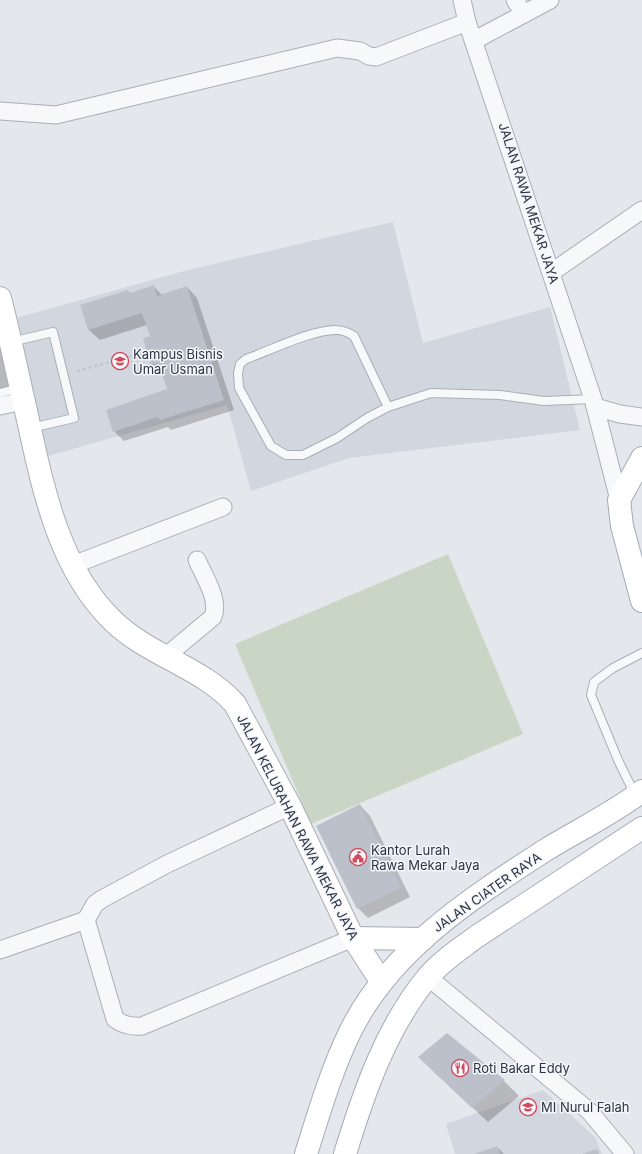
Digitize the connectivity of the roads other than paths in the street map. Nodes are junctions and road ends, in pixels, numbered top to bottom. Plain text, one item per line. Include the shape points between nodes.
1 (462, 0) edge
2 (550, 0) edge
3 (519, 7) edge
4 (467, 22) junction
5 (475, 40) junction
6 (0, 111) edge
7 (642, 210) edge
8 (552, 272) junction
9 (0, 298) edge
10 (10, 342) junction
11 (0, 393) edge
12 (22, 395) junction
13 (594, 403) junction
14 (0, 406) edge
15 (388, 407) junction
16 (642, 417) edge
17 (30, 428) junction
18 (642, 458) edge
19 (619, 500) junction
20 (223, 507) dead end
21 (197, 560) dead end
22 (73, 565) junction
23 (642, 601) edge
24 (642, 653) edge
25 (165, 658) junction
26 (639, 793) edge
27 (290, 806) junction
28 (642, 829) edge
29 (86, 920) junction
30 (353, 938) junction
31 (423, 939) junction
32 (0, 950) edge
33 (428, 977) junction
34 (381, 981) junction
35 (306, 1154) edge
36 (345, 1154) edge
37 (625, 1154) edge

1 - 4 street, JALAN RAWA MEKAR JAYA
2 - 3 street
3 - 5 street
4 - 5 street, JALAN RAWA MEKAR JAYA
4 - 6 street via 376,57 360,51 337,48 56,115
5 - 8 street, JALAN RAWA MEKAR JAYA
7 - 8 street
8 - 13 street, JALAN RAWA MEKAR JAYA
9 - 10 main road, JALAN KELURAHAN RAWA MEKAR JAYA
10 - 12 main road, JALAN KELURAHAN RAWA MEKAR JAYA
10 - 17 lane via 53,332 74,418
11 - 12 lane
12 - 14 street
12 - 17 main road, JALAN KELURAHAN RAWA MEKAR JAYA
13 - 15 lane via 544,401 500,395 431,393
13 - 16 street via 620,414
13 - 19 street, JALAN RAWA MEKAR JAYA
15 - 15 lane via 354,336 347,332 318,332 246,359 240,364 239,388 270,446 286,455 303,455
17 - 22 main road, JALAN KELURAHAN RAWA MEKAR JAYA via 48,503
18 - 19 main road
19 - 23 main road via 622,526
20 - 22 street
21 - 25 street via 214,602 215,611 212,617
22 - 25 main road, JALAN KELURAHAN RAWA MEKAR JAYA via 94,599 113,621
24 - 26 lane via 613,668 594,682 591,695 618,760
25 - 27 main road, JALAN KELURAHAN RAWA MEKAR JAYA via 209,680 224,691 235,704
26 - 31 main road, JALAN CIATER RAYA via 532,859 451,914
27 - 29 street via 167,864 102,899 95,904
27 - 30 main road, JALAN KELURAHAN RAWA MEKAR JAYA
28 - 33 main road via 476,937
29 - 30 street via 116,1019 120,1023 135,1027
29 - 32 street
30 - 31 main road
30 - 34 main road, JALAN KELURAHAN RAWA MEKAR JAYA
31 - 34 main road, JALAN CIATER RAYA
33 - 36 main road via 398,1019 382,1053
33 - 37 street via 589,1111
34 - 35 main road, JALAN CIATER RAYA via 350,1031 331,1076

